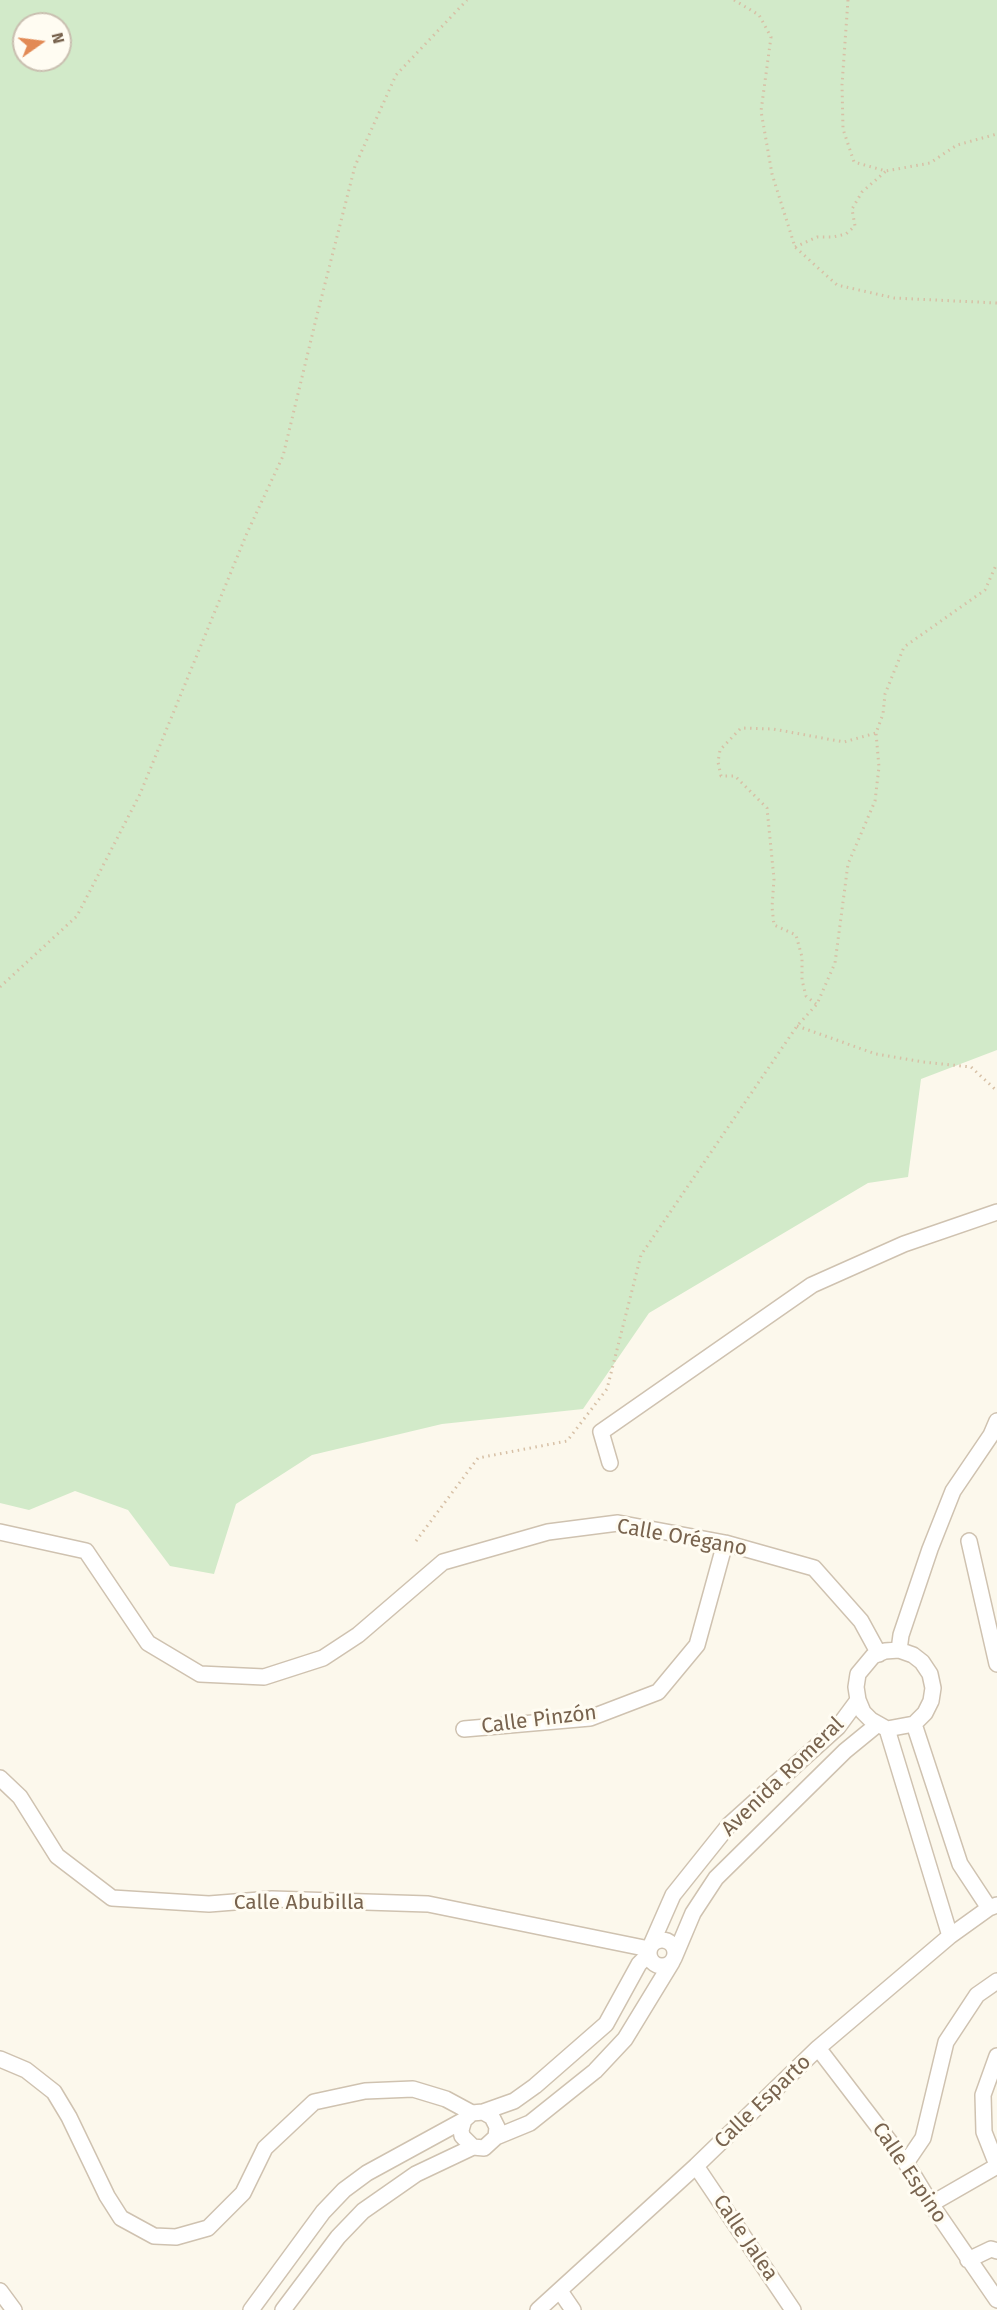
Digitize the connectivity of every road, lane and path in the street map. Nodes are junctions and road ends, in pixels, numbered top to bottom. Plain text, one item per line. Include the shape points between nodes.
1 (467, 0) edge
2 (734, 0) edge
3 (848, 0) edge
4 (997, 134) edge
5 (886, 171) junction
6 (795, 247) junction
7 (997, 303) edge
8 (997, 563) edge
9 (876, 733) junction
10 (0, 987) edge
11 (817, 1004) junction
12 (797, 1026) junction
13 (997, 1091) edge
14 (997, 1212) edge
15 (997, 1421) edge
16 (610, 1463) dead end
17 (0, 1532) edge
18 (416, 1541) dead end
19 (969, 1541) dead end
20 (725, 1543) junction
21 (899, 1650) junction
22 (879, 1654) junction
23 (997, 1664) edge
24 (858, 1700) junction
25 (914, 1724) junction
26 (883, 1726) junction
27 (464, 1729) dead end
28 (0, 1778) edge
29 (993, 1906) edge
30 (950, 1936) junction
31 (650, 1949) junction
32 (673, 1960) junction
33 (997, 1981) edge
34 (818, 2048) junction
35 (997, 2056) edge
36 (0, 2059) edge
37 (473, 2115) junction
38 (496, 2137) junction
39 (473, 2147) junction
40 (906, 2163) junction
41 (997, 2165) edge
42 (696, 2166) junction
43 (931, 2204) junction
44 (997, 2251) edge
45 (968, 2260) junction
46 (0, 2291) edge
47 (560, 2291) junction
48 (997, 2300) edge
49 (14, 2310) edge
50 (251, 2310) edge
51 (283, 2310) edge
52 (538, 2310) edge
53 (573, 2310) edge
54 (793, 2310) edge

1 - 10 path via 396,75 355,166 283,456 247,533 140,794 77,916
2 - 6 path via 759,15 771,37 761,111 772,174
3 - 5 path via 843,129 854,162
4 - 5 path via 957,145 930,163
5 - 6 path via 862,192 852,209 855,226 846,234 818,237
6 - 7 path via 837,285 894,298
8 - 9 path via 985,590 904,647 885,694
9 - 11 path via 879,767 875,801 848,864 835,963
9 - 11 path via 844,742 773,729 741,728 720,750 721,776 735,776 767,808 774,925 796,935 806,996
11 - 12 path
12 - 13 path via 876,1054 971,1067
12 - 18 path via 641,1255 607,1389 567,1441 478,1458
14 - 16 street via 904,1244 812,1285 601,1432
15 - 21 street via 953,1491 930,1549
17 - 20 street, Calle Orégano via 86,1551 148,1643 200,1674 264,1677 323,1658 358,1635 443,1562 548,1532 618,1523
19 - 23 street
20 - 22 street, Calle Orégano via 814,1568 861,1621
20 - 27 street, Calle Pinzón via 697,1645 658,1692 590,1718
21 - 22 street
21 - 25 street via 922,1662 933,1688 925,1713
22 - 24 street via 858,1674
24 - 26 street via 863,1712
24 - 31 street, Avenida Romeral via 838,1727 729,1826 673,1895
25 - 26 street
25 - 29 street via 960,1864
26 - 30 street
26 - 32 street, Avenida Romeral via 845,1751 716,1878 693,1913
28 - 31 street, Calle Abubilla via 20,1797 57,1856 112,1898 209,1905 272,1899 428,1904
29 - 30 street, Calle Esparto
30 - 34 street, Calle Esparto
31 - 32 street via 652,1962 660,1966
31 - 32 street via 658,1940 666,1940 673,1946
31 - 37 street, Avenida Romeral via 606,2024 536,2086 514,2101
32 - 38 street, Avenida Romeral via 625,2039 595,2071 530,2123
33 - 40 street via 977,1995 946,2042 923,2138
34 - 40 street, Calle Espino
34 - 42 street, Calle Esparto
35 - 41 street via 983,2095 984,2132
36 - 37 street via 26,2070 54,2092 121,2218 154,2236 177,2238 208,2228 243,2193 265,2148 314,2102 364,2091 413,2089 446,2099
37 - 38 street via 492,2117
37 - 39 street via 461,2130 464,2141
37 - 50 street, Avenida Romeral via 367,2173 344,2190 323,2212
38 - 39 street via 489,2145
39 - 51 street via 416,2174 363,2211 338,2236
40 - 43 street, Calle Espino
41 - 43 street
42 - 47 street, Calle Esparto
42 - 54 street, Calle Jalea
43 - 45 street, Calle Espino
44 - 45 street via 991,2249
45 - 48 street, Calle Espino
46 - 49 street
47 - 52 street, Calle Esparto
47 - 53 street

